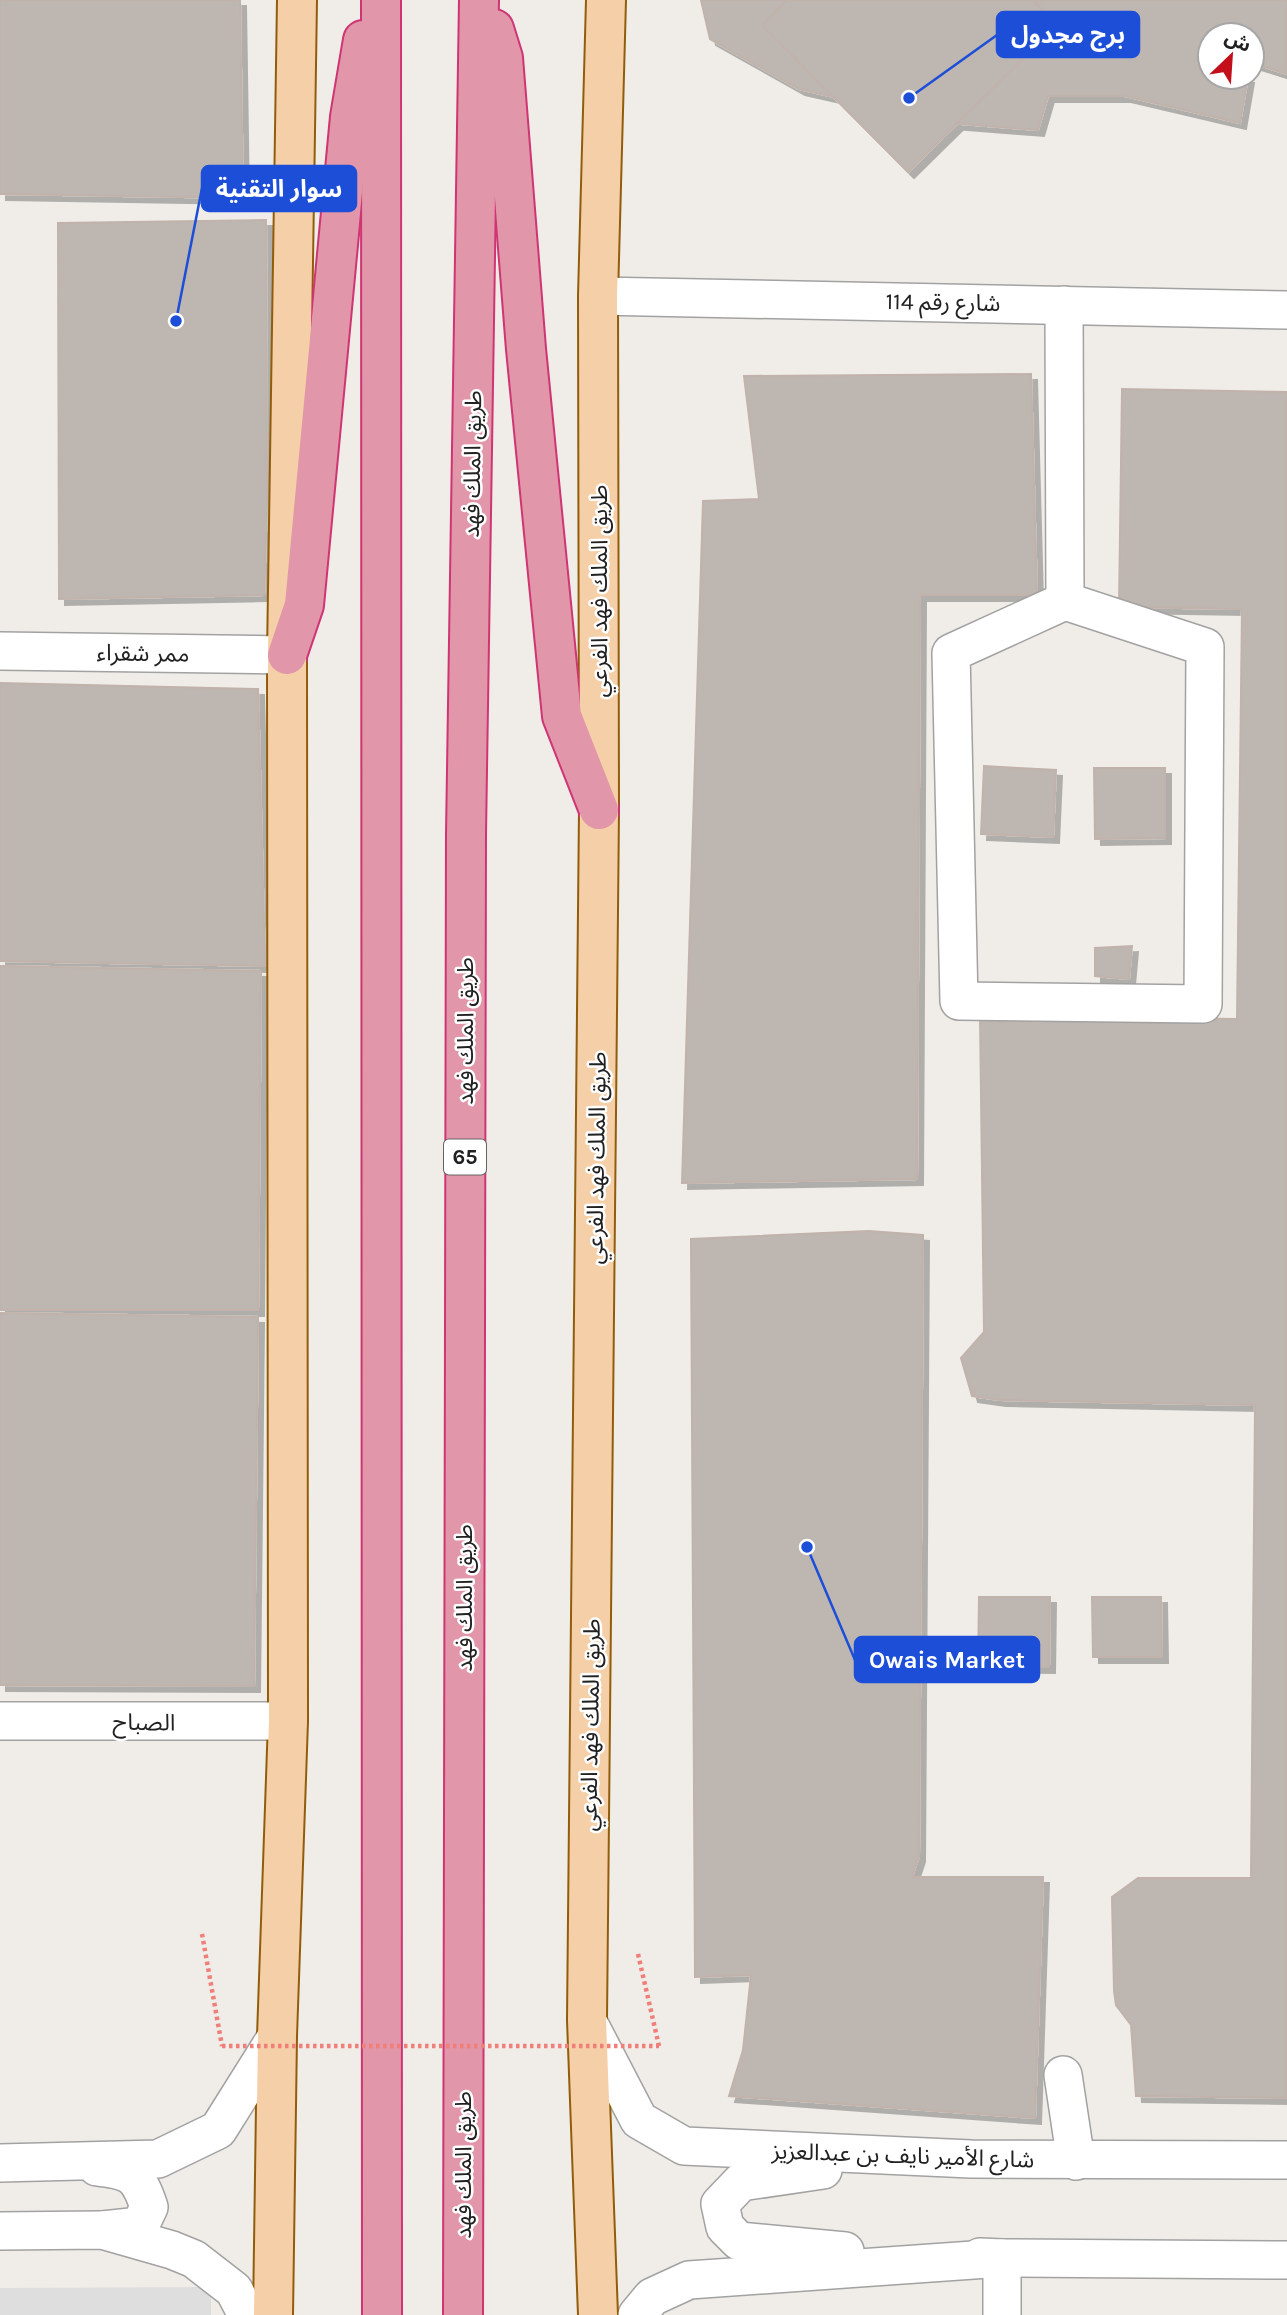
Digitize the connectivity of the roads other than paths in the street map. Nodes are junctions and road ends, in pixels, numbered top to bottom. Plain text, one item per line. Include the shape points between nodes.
1 (297, 0) edge
2 (370, 0) edge
3 (381, 0) edge
4 (480, 0) edge
5 (486, 0) edge
6 (606, 0) edge
7 (598, 296) junction
8 (1064, 305) junction
9 (1287, 310) edge
10 (1065, 601) junction
11 (0, 651) edge
12 (287, 655) junction
13 (599, 810) junction
14 (0, 1721) edge
15 (288, 1721) junction
16 (587, 2020) junction
17 (277, 2036) junction
18 (1063, 2075) dead end
19 (971, 2159) junction
20 (1287, 2160) edge
21 (1076, 2161) junction
22 (0, 2164) edge
23 (67, 2164) junction
24 (102, 2230) junction
25 (0, 2231) edge
26 (1002, 2258) junction
27 (1287, 2260) edge
28 (247, 2315) edge
29 (273, 2315) edge
30 (382, 2315) edge
31 (463, 2315) edge
32 (598, 2315) edge
33 (637, 2315) edge
34 (1002, 2315) edge

1 - 12 main road
2 - 12 highway via 350,117 304,605
3 - 30 highway
4 - 31 highway, طريق الملك فهد / 65 via 466,834
5 - 13 highway via 503,58 562,716
6 - 7 main road, طريق الملك فهد الفرعي
7 - 8 street, شارع رقم 114
7 - 13 main road, طريق الملك فهد الفرعي
8 - 9 street, شارع رقم 114
8 - 10 street
10 - 10 street via 951,653 959,1001 1203,1004 1205,647
11 - 12 street, ممر شقراء
12 - 15 main road
13 - 16 main road, طريق الملك فهد الفرعي
14 - 15 street, الصباح
15 - 17 main road
16 - 19 street, شارع الأمير نايف بن عبدالعزيز via 639,2120 684,2146
16 - 32 main road, طريق الملك فهد الفرعي
17 - 23 street via 218,2130 158,2159
17 - 29 main road
18 - 21 street
19 - 21 street, شارع الأمير نايف بن عبدالعزيز
19 - 26 street via 801,2171 741,2182 720,2204 725,2227 738,2241 823,2250
20 - 21 street, شارع الأمير نايف بن عبدالعزيز
22 - 23 street
23 - 24 street via 124,2171 141,2182 149,2207 139,2226
24 - 25 street
24 - 28 street via 194,2259 234,2290
26 - 27 street
26 - 33 street via 689,2280 652,2297
26 - 34 street

